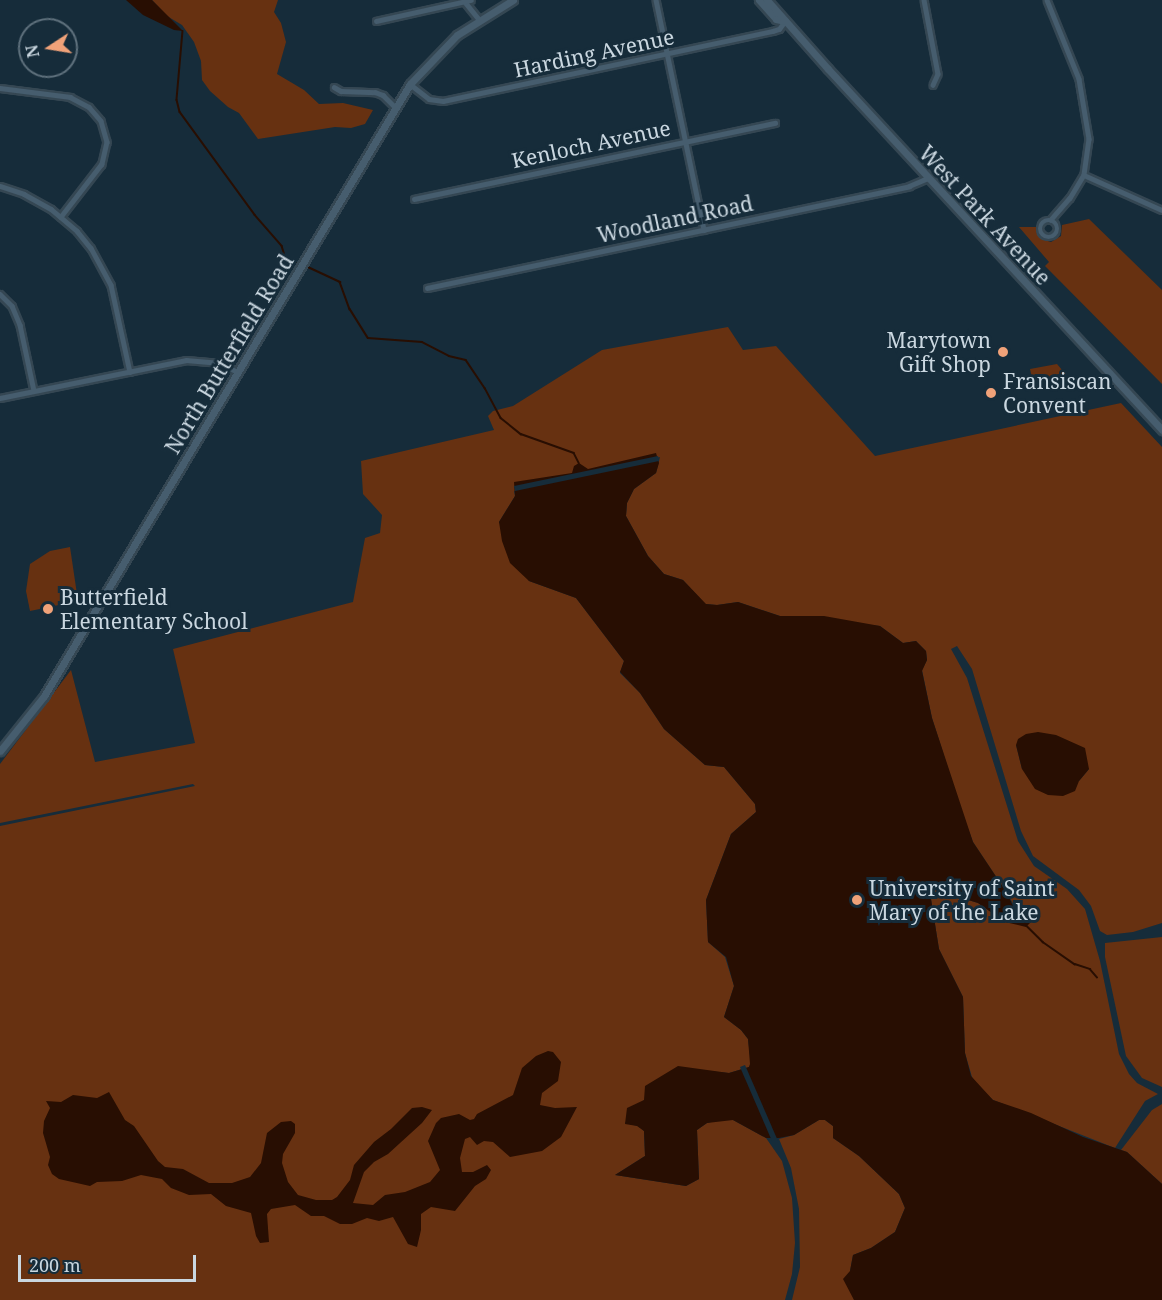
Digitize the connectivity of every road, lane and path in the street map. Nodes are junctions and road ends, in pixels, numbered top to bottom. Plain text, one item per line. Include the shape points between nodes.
1 (513, 0) edge
2 (656, 0) edge
3 (759, 0) edge
4 (767, 0) edge
5 (924, 0) edge
6 (1047, 0) edge
7 (468, 1) edge
8 (479, 19) junction
9 (376, 21) dead end
10 (785, 21) junction
11 (668, 54) junction
12 (410, 84) junction
13 (933, 86) dead end
14 (334, 87) dead end
15 (0, 88) edge
16 (395, 107) junction
17 (775, 123) dead end
18 (685, 141) junction
19 (1084, 175) junction
20 (928, 178) junction
21 (0, 186) edge
22 (414, 199) dead end
23 (1162, 210) edge
24 (61, 217) junction
25 (1051, 220) dead end
26 (704, 230) junction
27 (427, 288) dead end
28 (0, 294) edge
29 (236, 371) junction
30 (130, 372) junction
31 (34, 391) junction
32 (0, 398) edge
33 (1162, 430) edge
34 (0, 751) edge

1 - 8 main road, North Butterfield Road
2 - 11 street
3 - 10 main road, West Park Avenue via 776,19
4 - 10 main road, West Park Avenue
5 - 13 street via 938,74
6 - 19 street via 1082,89 1089,140
7 - 8 street
7 - 9 street
8 - 12 main road, North Butterfield Road via 439,51
10 - 11 street, Harding Avenue via 773,31
10 - 20 main road, West Park Avenue
11 - 12 street, Harding Avenue via 437,102
11 - 18 street
12 - 16 main road, North Butterfield Road
14 - 16 street via 341,92 375,92
15 - 24 street via 70,97 89,106 101,121 107,142 102,164
16 - 29 main road, North Butterfield Road
17 - 18 street, Kenloch Avenue
18 - 22 street, Kenloch Avenue
18 - 26 street
19 - 23 street
19 - 25 street
20 - 26 street, Woodland Road via 909,186
20 - 33 main road, West Park Avenue
21 - 24 street via 34,198
24 - 30 street via 91,248 108,277
26 - 27 street, Woodland Road
28 - 31 street via 12,306 20,325
29 - 30 street via 220,363 194,359
29 - 34 main road, North Butterfield Road via 44,696
30 - 31 street
31 - 32 street

